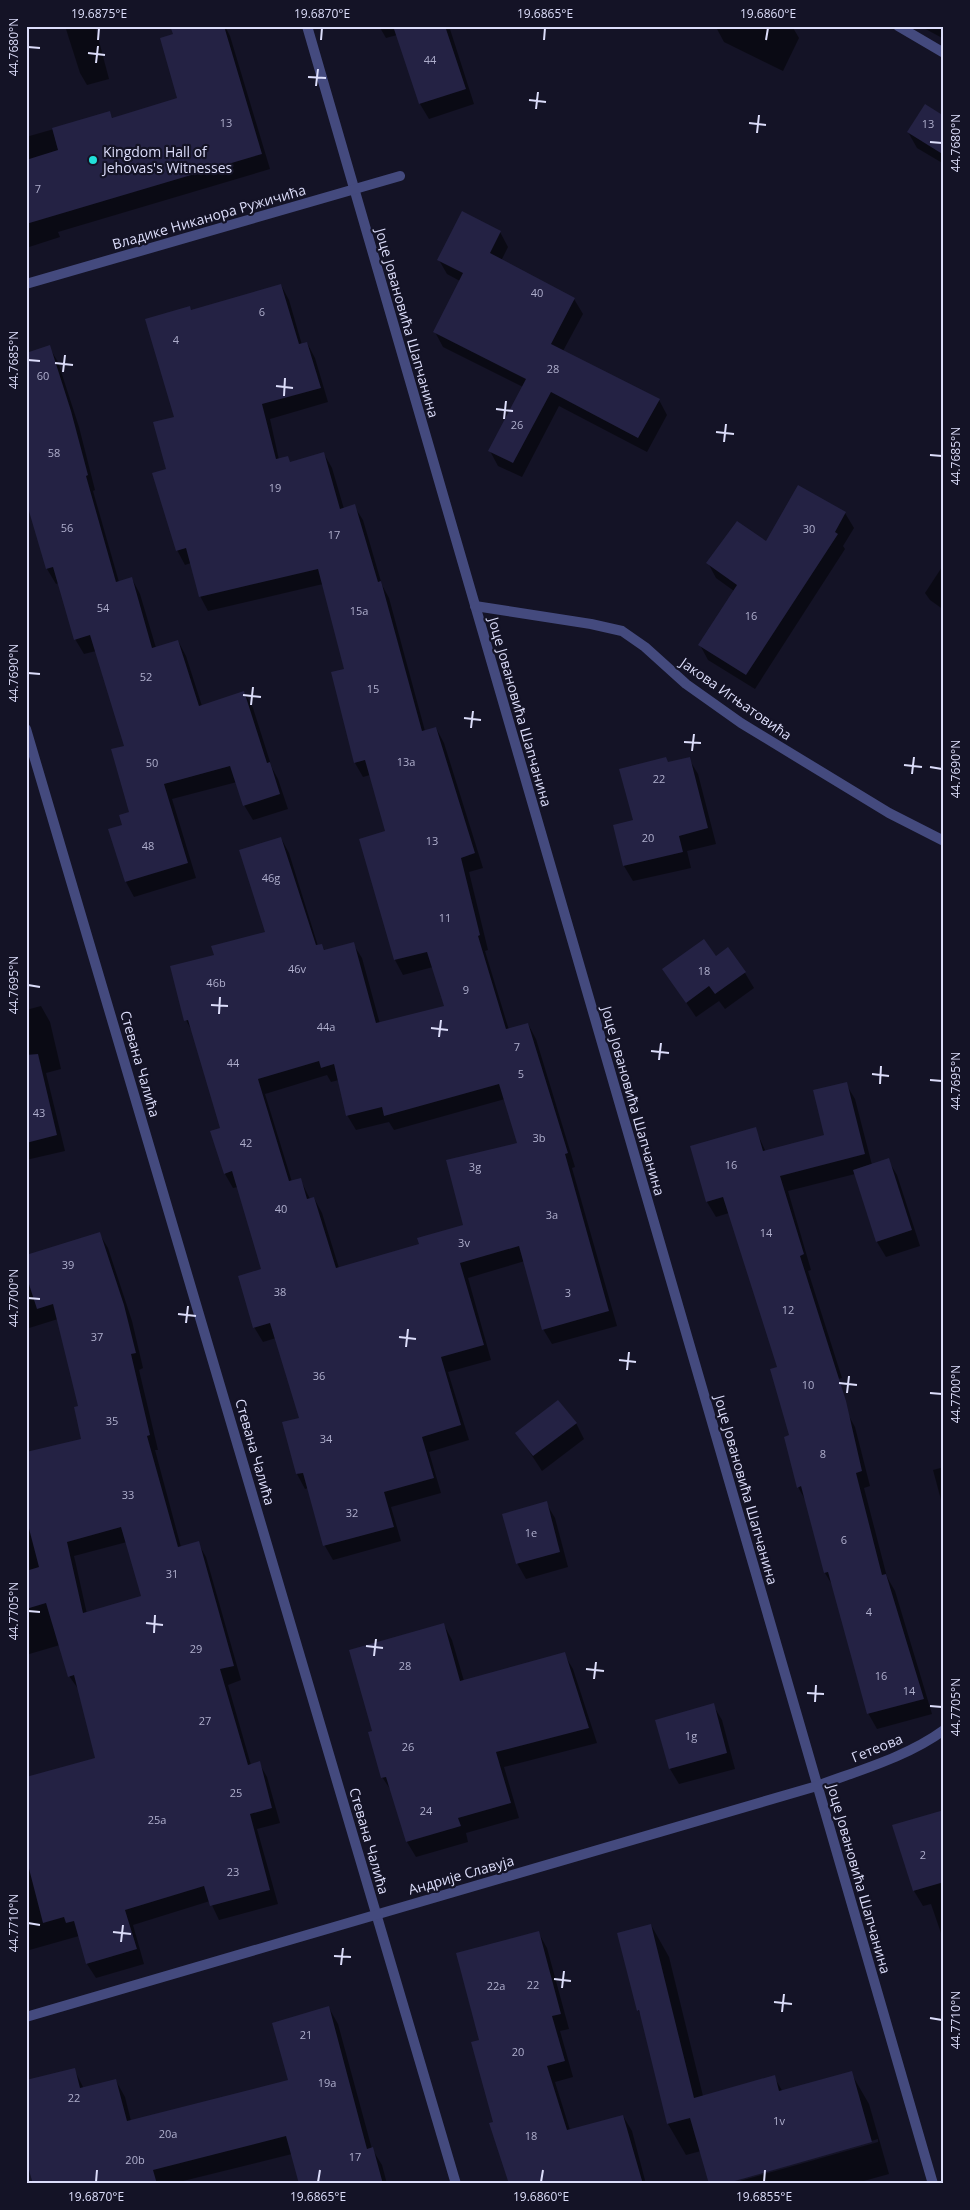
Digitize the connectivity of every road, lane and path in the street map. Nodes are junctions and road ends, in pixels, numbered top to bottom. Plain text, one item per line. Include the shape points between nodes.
1 (306, 26) edge
2 (898, 26) edge
3 (944, 53) edge
4 (400, 176) dead end
5 (354, 189) junction
6 (26, 284) edge
7 (475, 606) junction
8 (26, 729) edge
9 (944, 841) edge
10 (944, 1730) edge
11 (817, 1786) junction
12 (377, 1914) junction
13 (26, 2017) edge
14 (456, 2184) edge
15 (933, 2184) edge

1 - 5 street, Јоце Јовановића Шапчанина
2 - 3 street
4 - 5 street, Владике Никанора Ружичића
5 - 6 street, Владике Никанора Ружичића
5 - 7 street, Јоце Јовановића Шапчанина
7 - 9 street, Јакова Игњатовића via 622,630 686,684 742,722 889,812
7 - 11 street, Јоце Јовановића Шапчанина
8 - 12 street, Стевана Чалића
10 - 11 street, Гетеова via 896,1756
11 - 12 street, Андрије Славуја
11 - 15 street, Јоце Јовановића Шапчанина
12 - 13 street, Андрије Славуја
12 - 14 street, Стевана Чалића

